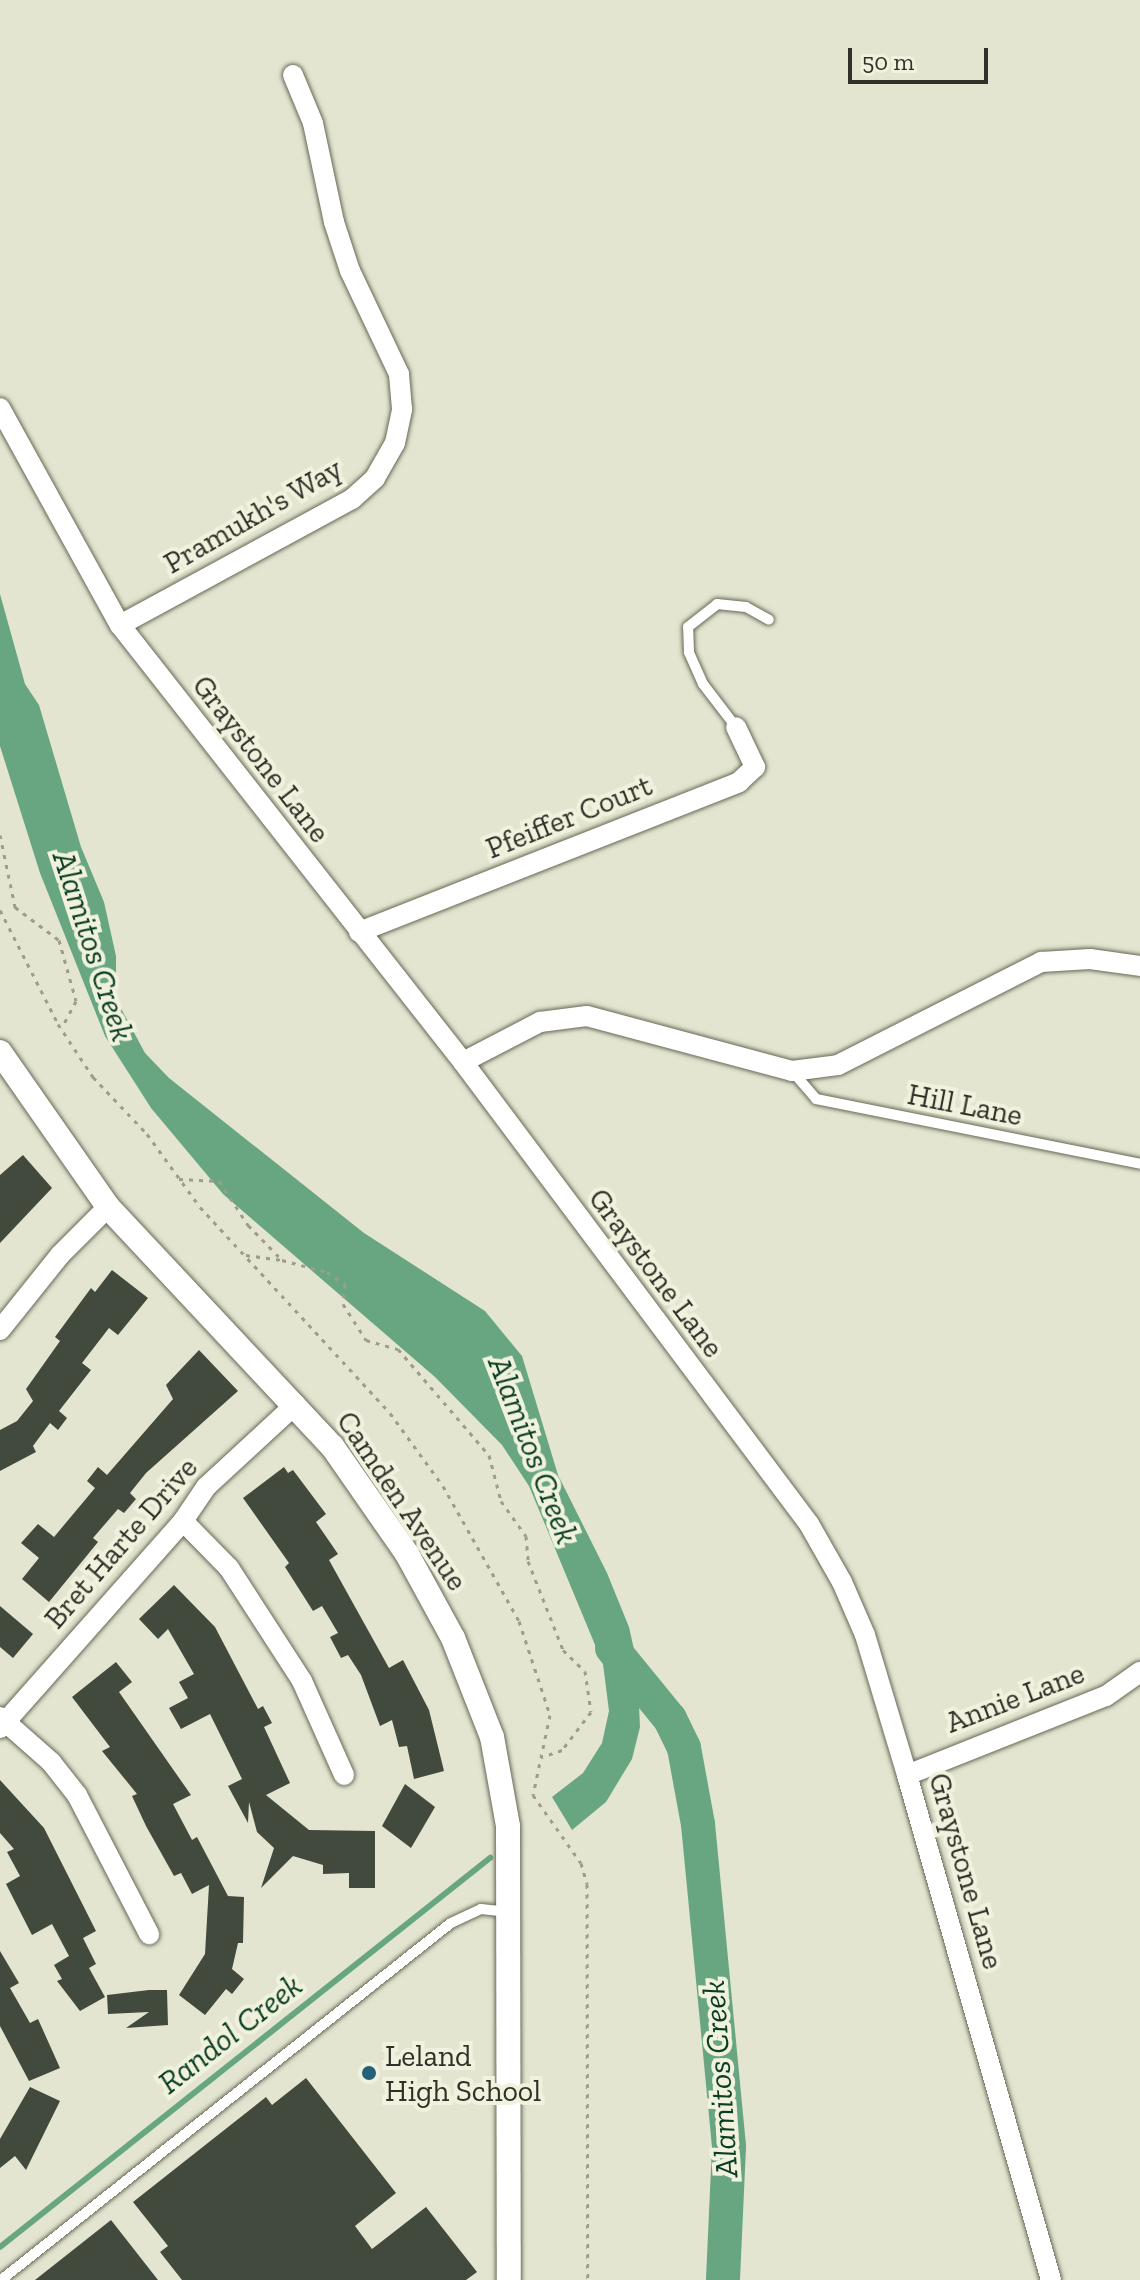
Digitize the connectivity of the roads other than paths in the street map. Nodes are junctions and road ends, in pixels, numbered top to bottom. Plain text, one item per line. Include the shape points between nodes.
1 (293, 75) dead end
2 (0, 408) edge
3 (769, 620) dead end
4 (120, 625) junction
5 (736, 727) joint
6 (359, 932) junction
7 (1140, 966) edge
8 (0, 1052) edge
9 (463, 1062) junction
10 (792, 1071) junction
11 (1140, 1164) edge
12 (108, 1207) junction
13 (0, 1330) edge
14 (296, 1404) junction
15 (183, 1521) junction
16 (1140, 1672) edge
17 (2, 1722) edge
18 (344, 1775) dead end
19 (907, 1775) junction
20 (511, 1912) junction
21 (149, 1934) dead end
22 (1, 2280) edge
23 (509, 2280) edge
24 (1051, 2280) edge

1 - 4 street, Pramukh's Way via 313,123 350,271 399,374 402,409 395,443 375,478 352,499
2 - 4 street, Graystone Lane
3 - 5 lane via 746,607 717,604 688,627 689,652 703,684
4 - 6 street, Graystone Lane
5 - 6 street, Pfeiffer Court via 755,767 739,782
6 - 9 street, Graystone Lane
7 - 10 street via 1090,959 1041,962 838,1065
8 - 12 street, Camden Avenue
9 - 10 street via 540,1022 587,1016
9 - 19 street, Graystone Lane via 809,1524 865,1635
10 - 11 lane, Hill Lane via 816,1099
12 - 13 street via 60,1255
12 - 14 street, Camden Avenue
14 - 15 street, Bret Harte Drive via 206,1487
14 - 20 street, Camden Avenue via 367,1494 453,1638 492,1737 507,1816
15 - 17 street, Bret Harte Drive
15 - 18 street via 229,1568 302,1681
16 - 19 street, Annie Lane via 1106,1696
17 - 21 street via 51,1762 77,1795
19 - 24 street, Graystone Lane
20 - 22 lane via 481,1909 451,1923
20 - 23 street, Camden Avenue

